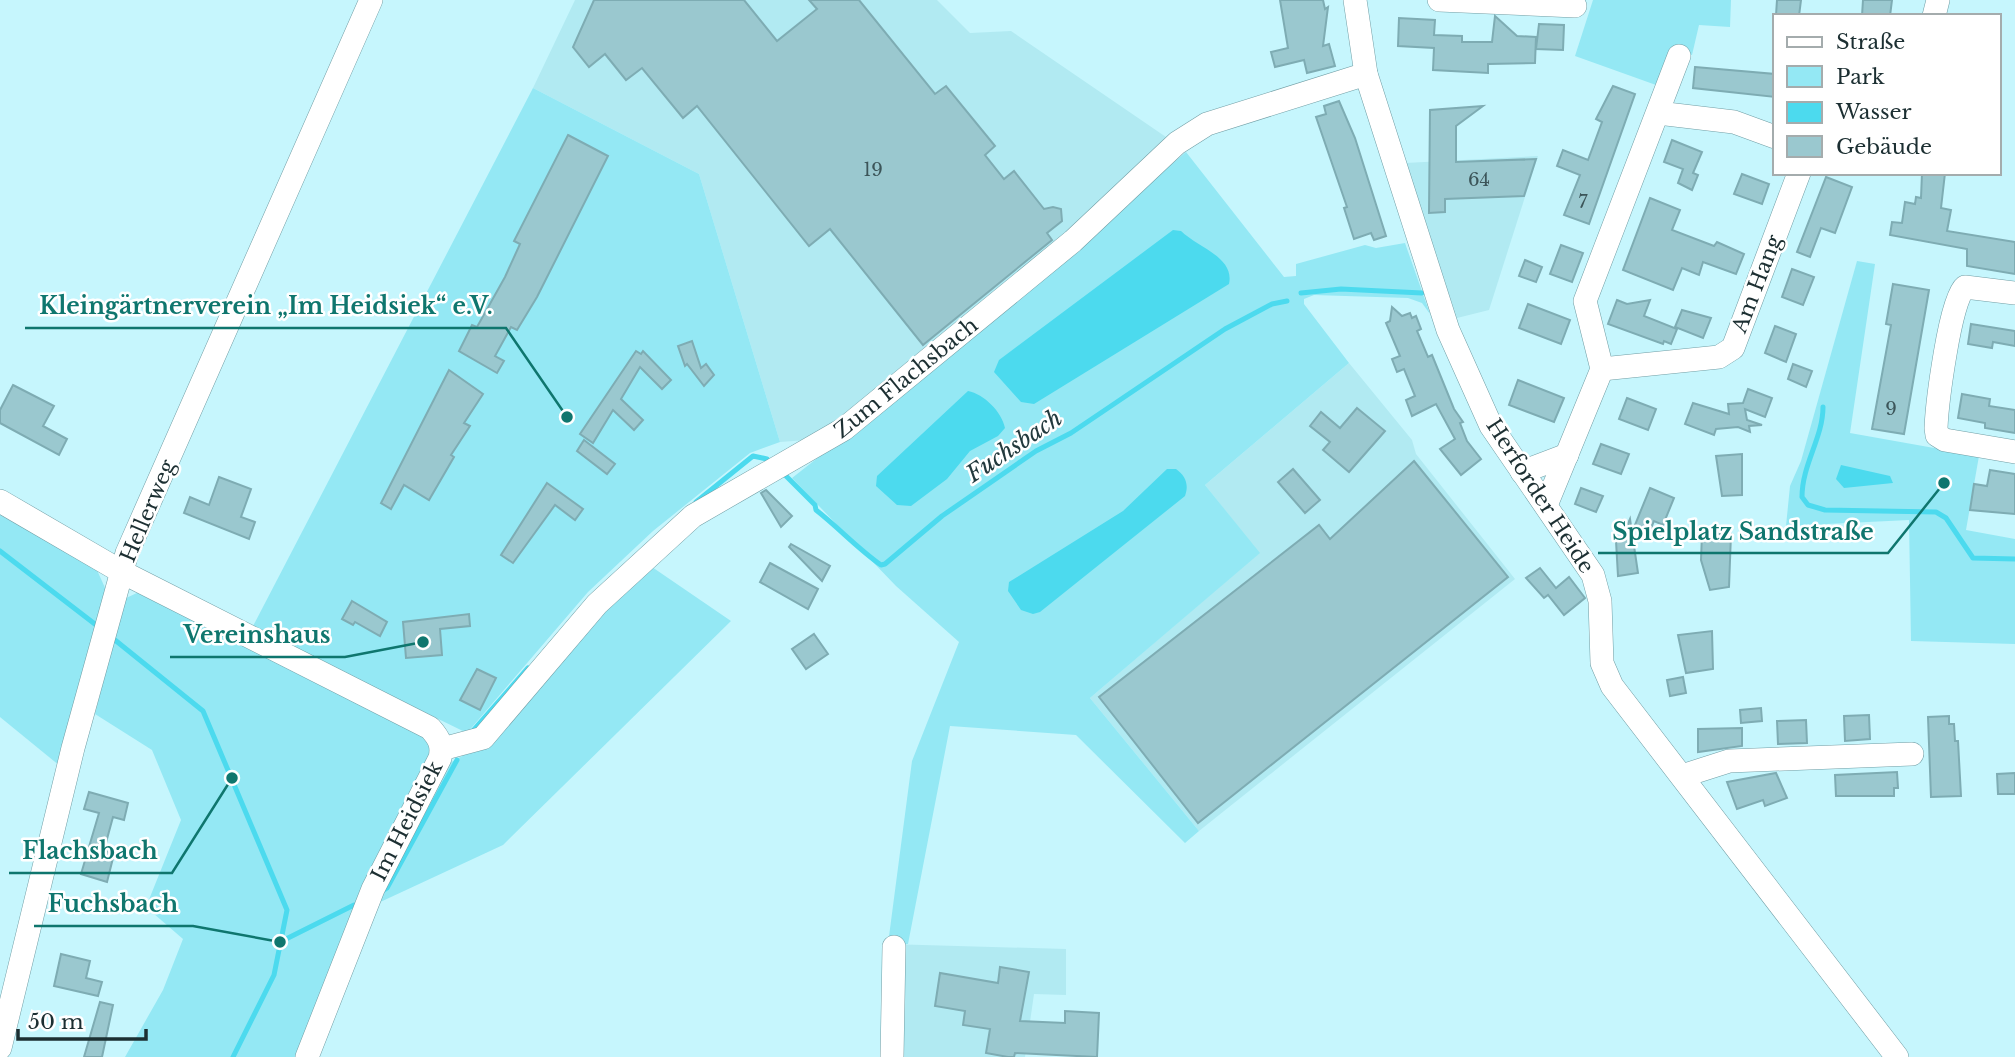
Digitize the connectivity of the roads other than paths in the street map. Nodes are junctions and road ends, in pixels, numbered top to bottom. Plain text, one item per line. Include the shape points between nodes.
1 (372, 0) edge
2 (1355, 0) edge
3 (1439, 0) edge
4 (1575, 6) dead end
5 (1679, 56) dead end
6 (1366, 74) junction
7 (1658, 113) junction
8 (1773, 136) edge
9 (1798, 175) edge
10 (2015, 293) edge
11 (1602, 369) junction
12 (2015, 452) edge
13 (1567, 455) junction
14 (1522, 472) junction
15 (0, 500) edge
16 (1547, 503) junction
17 (122, 572) junction
18 (442, 749) junction
19 (1912, 754) dead end
20 (1682, 776) junction
21 (894, 947) dead end
22 (0, 1048) edge
23 (307, 1057) edge
24 (892, 1057) edge
25 (1897, 1057) edge

1 - 17 street, Hellerweg
2 - 6 street, Herforder Heide
3 - 4 street
5 - 7 street
6 - 14 street, Herforder Heide via 1448,330 1492,426
6 - 18 street, Zum Flachsbach via 1207,124 1177,143 1073,241 844,429 714,502 652,553 597,604 482,738
7 - 8 street via 1734,122
7 - 11 street via 1585,301
9 - 11 street, Am Hang via 1733,348 1719,357
10 - 12 street via 1976,287 1959,291 1936,428 1945,440
11 - 13 street
13 - 14 street
13 - 16 street
14 - 16 street, Herforder Heide
15 - 17 street, Im Heidsiek
16 - 20 street, Herforder Heide via 1593,575 1600,601 1602,663 1612,686
17 - 18 street, Im Heidsiek via 430,729 439,737
17 - 22 street, Hellerweg
18 - 23 street, Im Heidsiek via 373,890
19 - 20 street via 1729,761
20 - 25 street, Herforder Heide
21 - 24 street

